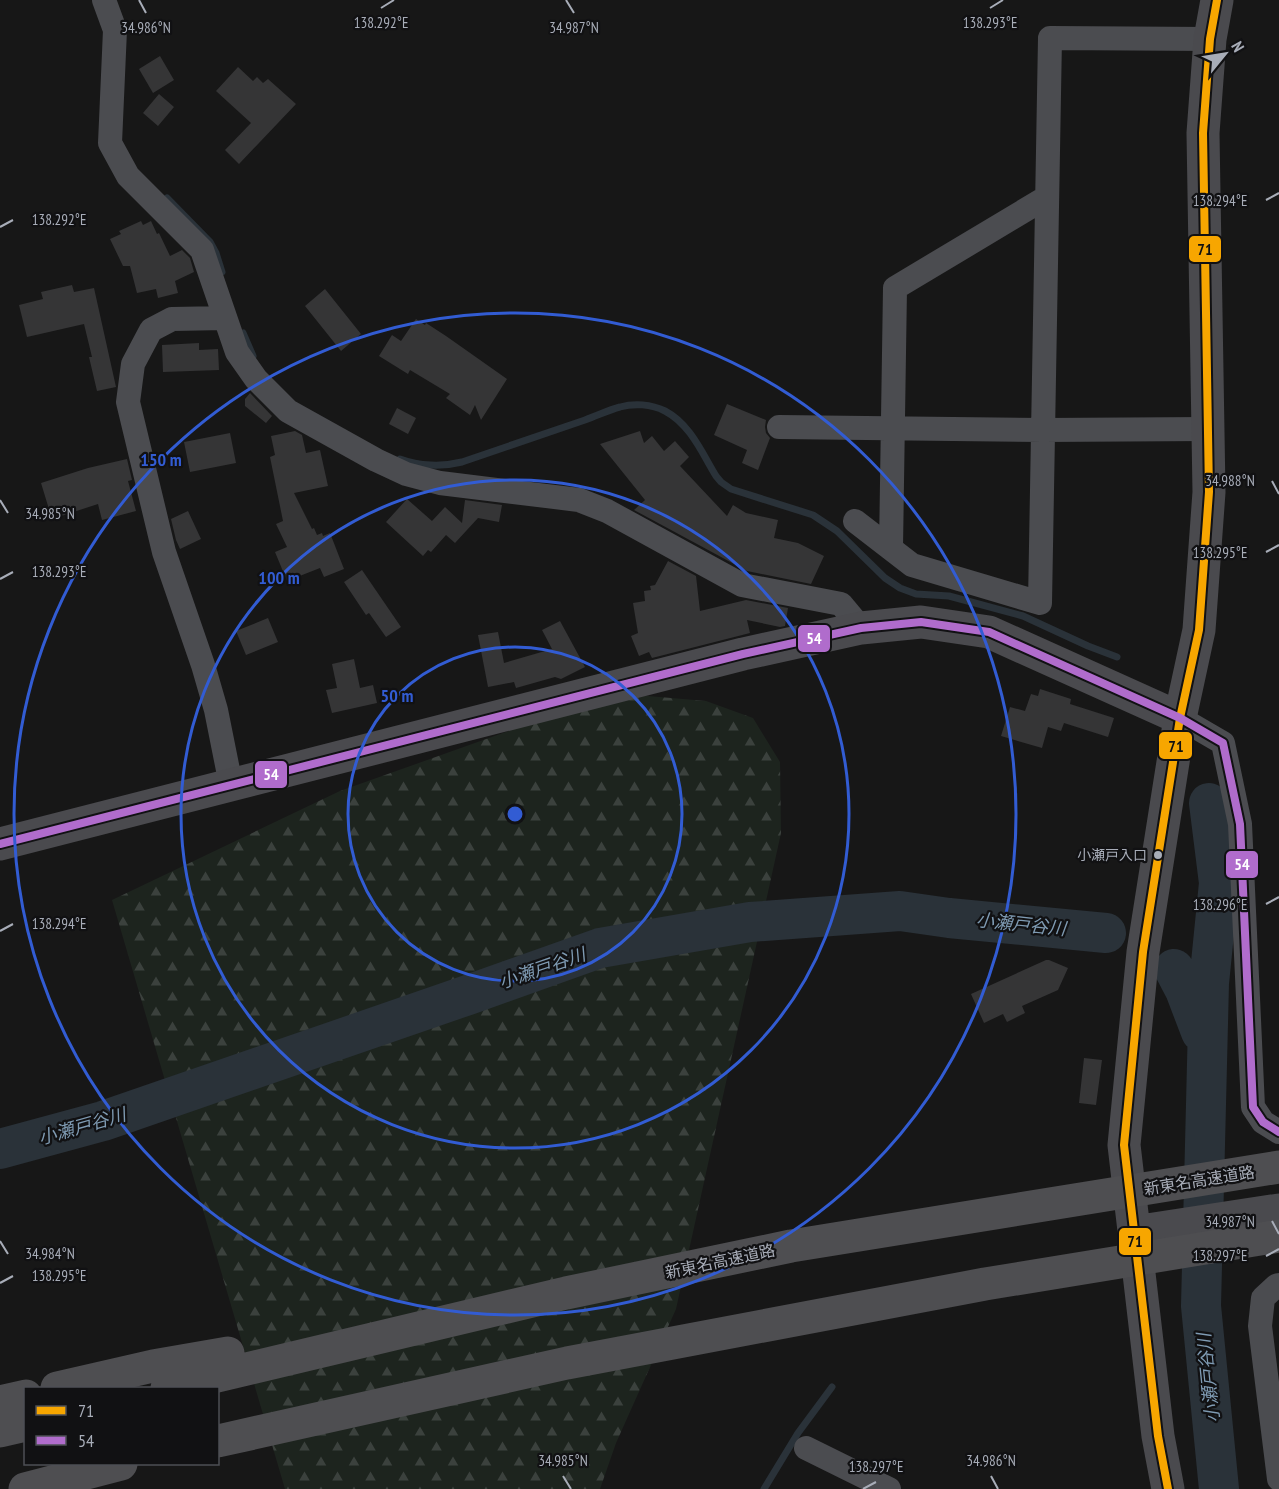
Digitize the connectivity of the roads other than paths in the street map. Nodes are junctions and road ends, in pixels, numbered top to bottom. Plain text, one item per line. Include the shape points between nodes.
1 (104, 0) edge
2 (1216, 0) edge
3 (1210, 39) junction
4 (1047, 197) junction
5 (225, 318) junction
6 (779, 427) dead end
7 (893, 428) junction
8 (1208, 429) junction
9 (1043, 430) junction
10 (855, 521) dead end
11 (891, 548) junction
12 (861, 628) junction
13 (1180, 718) junction
14 (231, 785) junction
15 (0, 844) edge
16 (1279, 1132) edge
17 (1279, 1167) edge
18 (1279, 1210) edge
19 (1134, 1232) junction
20 (1279, 1236) edge
21 (1279, 1285) edge
22 (566, 1293) junction
23 (65, 1387) edge
24 (174, 1387) edge
25 (24, 1396) edge
26 (0, 1402) edge
27 (24, 1425) edge
28 (0, 1431) edge
29 (219, 1441) edge
30 (806, 1448) dead end
31 (117, 1465) edge
32 (1279, 1479) edge
33 (25, 1489) edge
34 (889, 1489) edge
35 (1168, 1489) edge

1 - 5 street via 115,30 110,142 128,176 202,250
2 - 3 main road
3 - 4 street via 1050,38
3 - 8 main road via 1203,133
4 - 7 street via 895,288
4 - 9 street
5 - 12 street via 237,352 256,379 288,411 376,460 406,474 440,483 579,500 608,511 742,585 841,604
5 - 14 street via 172,319 151,330 133,363 128,402 164,552 216,710
6 - 7 street
7 - 9 street
7 - 11 street
8 - 9 street
8 - 13 main road via 1209,492 1199,630
9 - 11 street via 1040,603 912,565
10 - 11 street
12 - 13 main road via 921,622 989,632
12 - 14 main road via 743,654
13 - 16 street via 1223,743 1240,824 1253,1107 1263,1122
13 - 19 main road via 1143,952 1124,1145
14 - 15 main road
17 - 22 highway, 新東名高速道路 via 791,1246
18 - 19 main road
19 - 35 main road
20 - 29 highway via 985,1284 567,1363
21 - 32 street via 1263,1298 1260,1326
22 - 23 highway via 153,1366
22 - 24 highway, 新東名高速道路
25 - 26 highway
27 - 28 highway
30 - 34 street
31 - 33 highway

